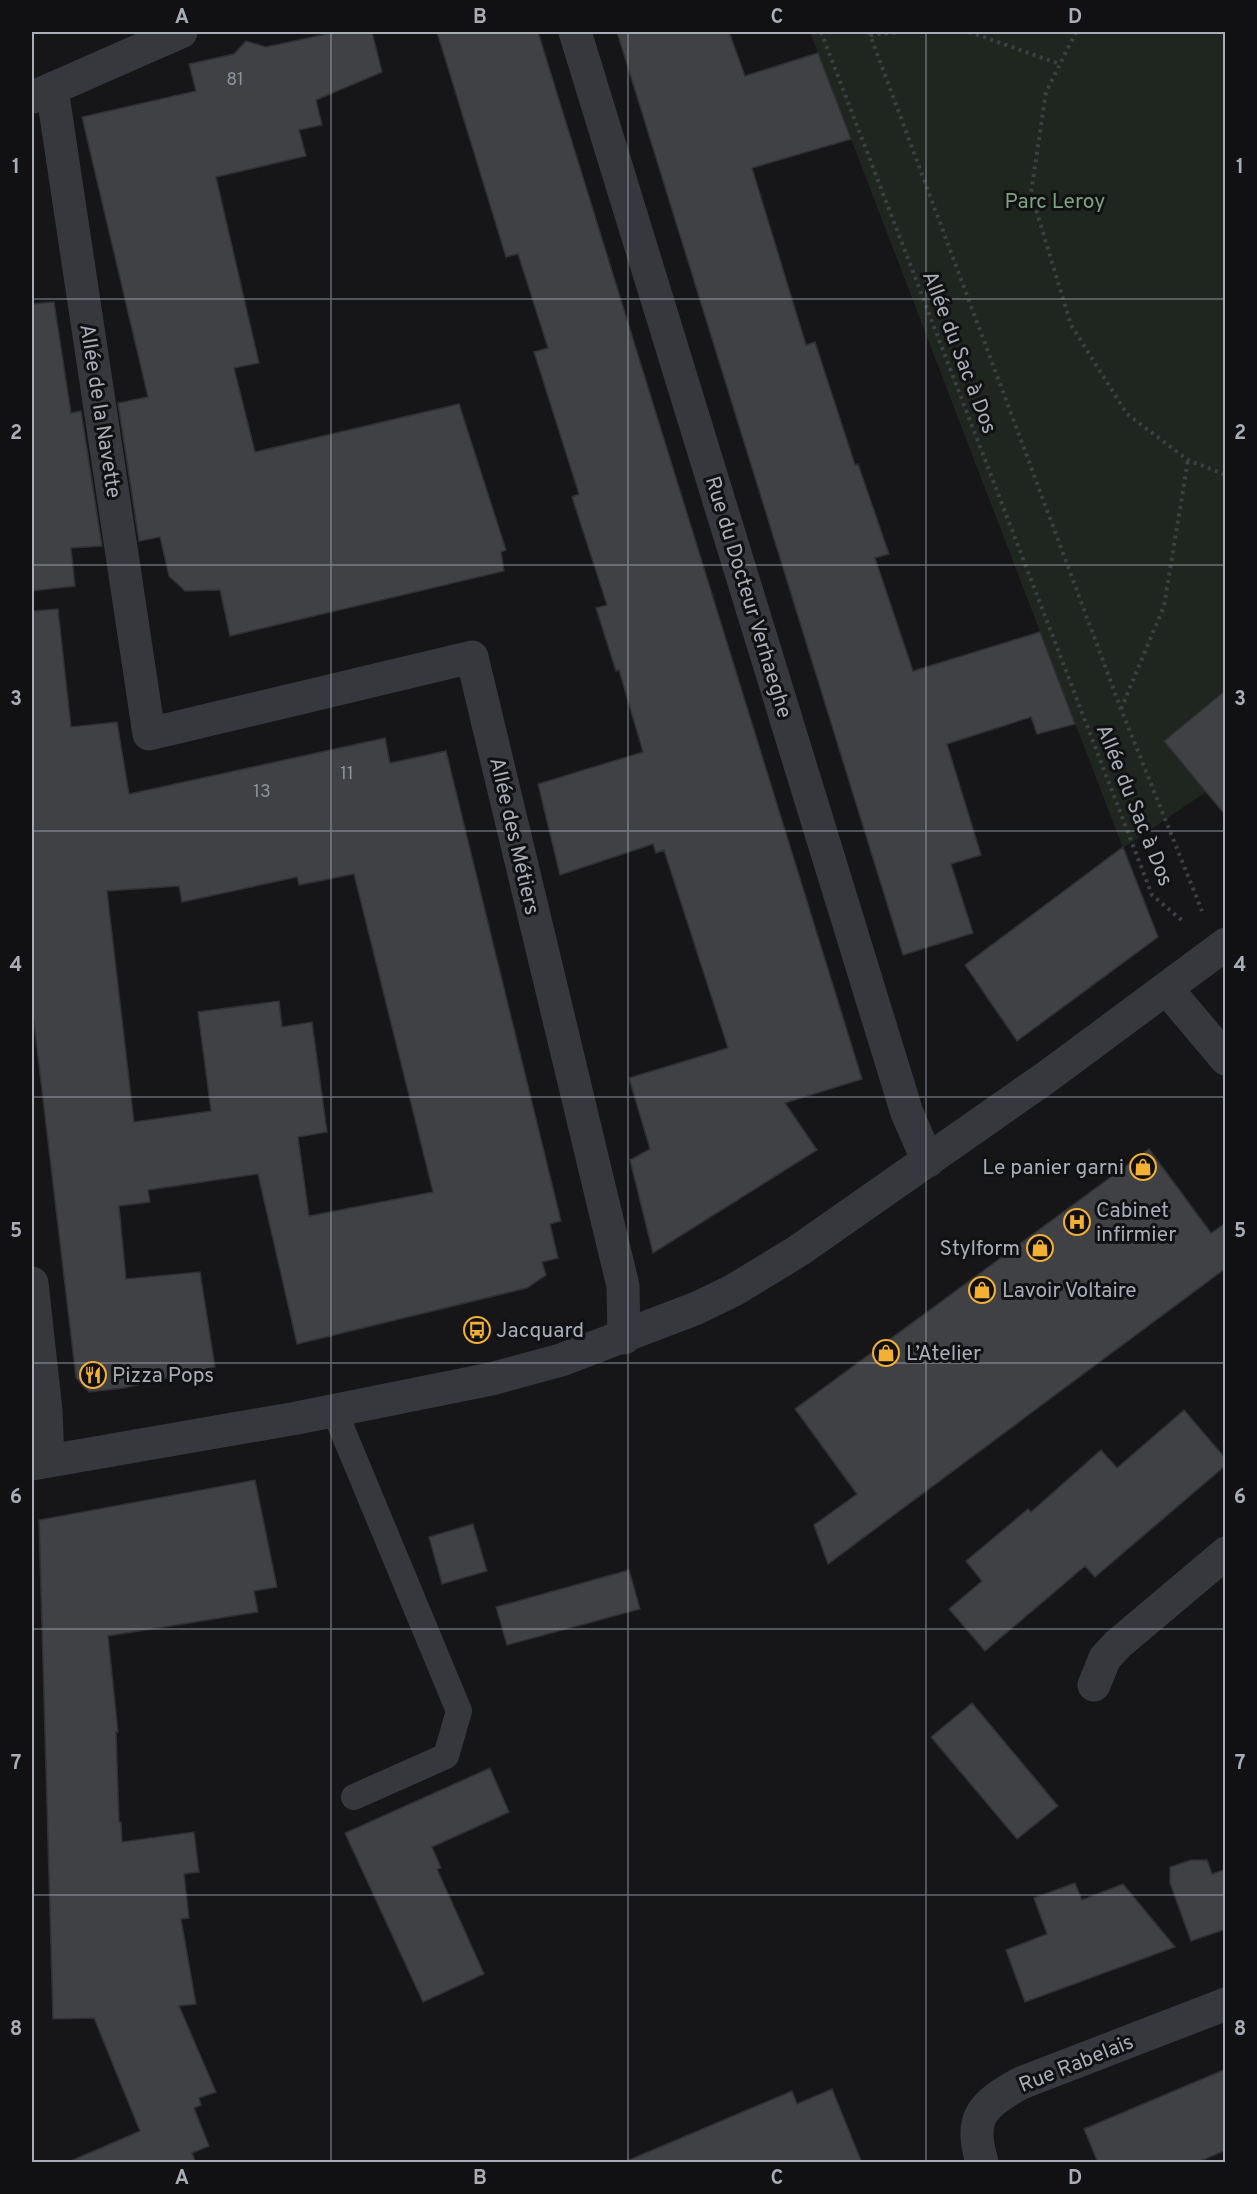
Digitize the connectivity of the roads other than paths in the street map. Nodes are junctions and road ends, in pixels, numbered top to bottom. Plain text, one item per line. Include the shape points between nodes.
1 (181, 32) edge
2 (575, 32) edge
3 (42, 93) edge
4 (149, 734) joint
5 (1221, 948) edge
6 (1167, 989) junction
7 (1226, 1059) edge
8 (928, 1161) junction
9 (32, 1283) edge
10 (624, 1338) junction
11 (334, 1410) junction
12 (40, 1462) edge
13 (1226, 1553) edge
14 (1094, 1685) dead end
15 (354, 1797) dead end
16 (1226, 2004) edge
17 (982, 2163) edge

1 - 3 street
2 - 8 street, Rue du Docteur Verhaeghe via 903,1102
3 - 4 street, Allée de la Navette
4 - 10 street, Allée des Métiers via 472,657 623,1286
5 - 6 street
6 - 7 street
6 - 8 street
8 - 10 street via 768,1270 697,1308
9 - 12 street via 46,1411
10 - 11 street via 491,1379
11 - 12 street
11 - 15 lane via 459,1711 446,1756
13 - 14 street via 1118,1644 1105,1658
16 - 17 street, Rue Rabelais via 1021,2083 996,2097 981,2112 976,2126

